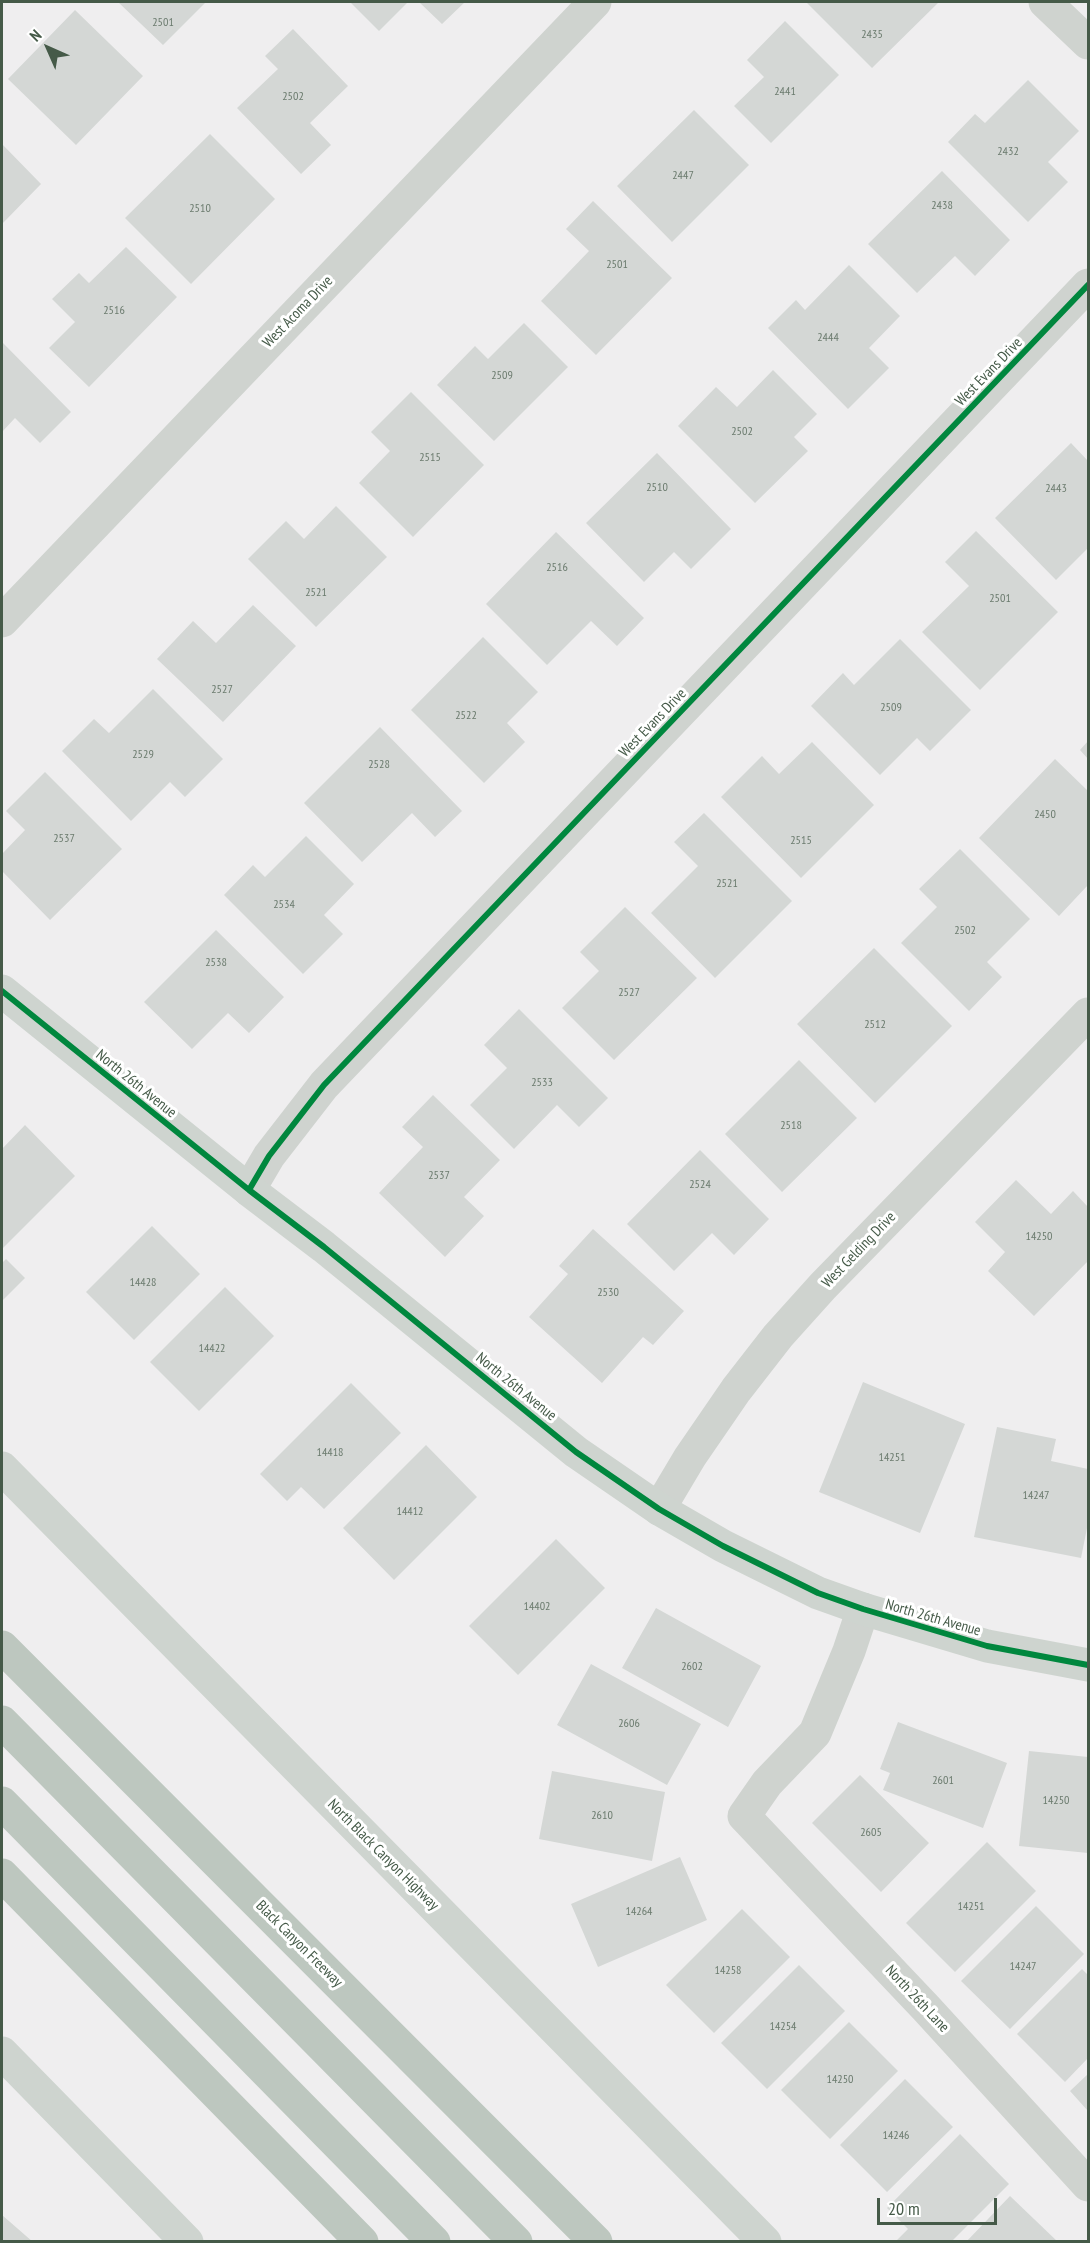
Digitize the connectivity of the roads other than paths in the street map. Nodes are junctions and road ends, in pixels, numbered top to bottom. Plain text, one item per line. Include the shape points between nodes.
1 (595, 2) edge
2 (1045, 2) edge
3 (1089, 43) edge
4 (1089, 285) edge
5 (2, 621) edge
6 (2, 991) edge
7 (1087, 1019) edge
8 (249, 1190) junction
9 (2, 1468) edge
10 (658, 1509) junction
11 (863, 1609) junction
12 (2, 1647) edge
13 (1089, 1665) edge
14 (2, 1722) edge
15 (2, 1803) edge
16 (2, 1875) edge
17 (2, 2053) edge
18 (1089, 2185) edge
19 (187, 2241) edge
20 (362, 2241) edge
21 (434, 2241) edge
22 (516, 2241) edge
23 (596, 2241) edge
24 (765, 2241) edge

1 - 5 street, West Acoma Drive
2 - 3 street
4 - 8 street, West Evans Drive via 324,1085 269,1156
6 - 8 main road, North 26th Avenue
7 - 10 street, West Gelding Drive via 778,1336 736,1390
8 - 10 main road, North 26th Avenue via 576,1452
9 - 24 main road, North Black Canyon Highway
10 - 11 main road, North 26th Avenue via 808,1588
11 - 13 main road, North 26th Avenue via 987,1646
11 - 18 street, North 26th Lane via 815,1733 767,1783 744,1816
12 - 23 highway, Black Canyon Freeway
14 - 22 highway
15 - 21 highway
16 - 20 highway
17 - 19 main road

